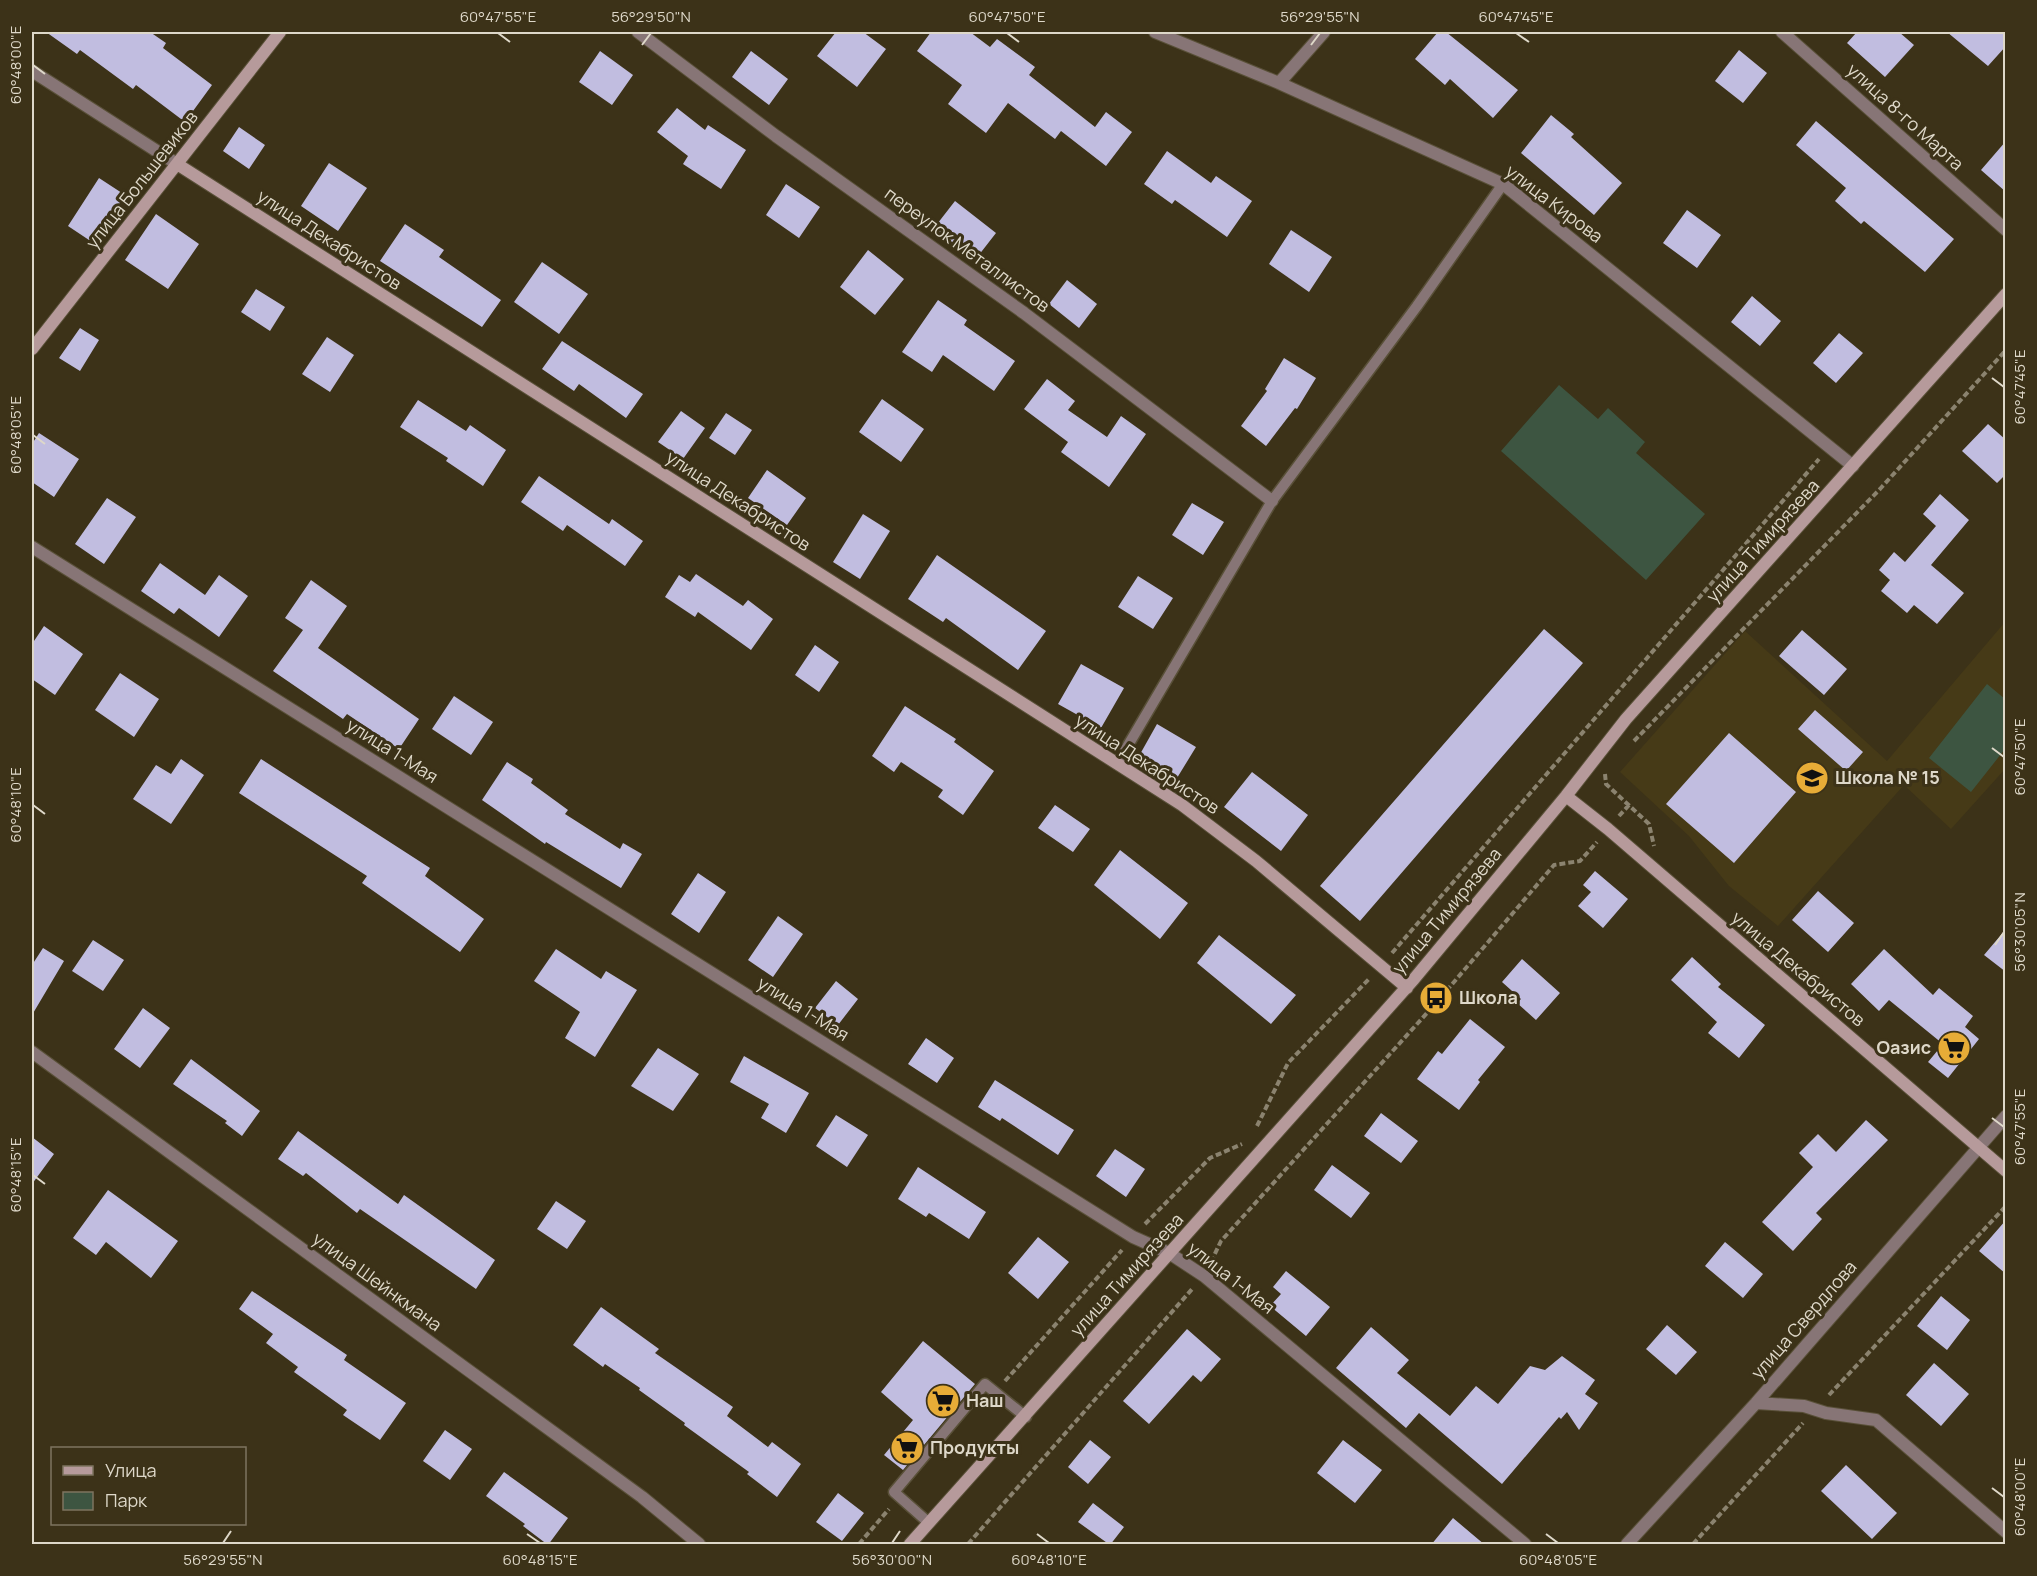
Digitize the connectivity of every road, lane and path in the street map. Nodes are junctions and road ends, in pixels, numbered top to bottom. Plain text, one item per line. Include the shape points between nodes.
1 (280, 32) edge
2 (638, 32) edge
3 (1155, 32) edge
4 (1324, 32) edge
5 (1782, 32) edge
6 (32, 71) edge
7 (1279, 83) junction
8 (177, 165) junction
9 (1503, 184) junction
10 (2006, 230) edge
11 (2006, 294) edge
12 (32, 349) edge
13 (2006, 350) edge
14 (1829, 448) junction
15 (1853, 466) junction
16 (1272, 501) junction
17 (32, 547) edge
18 (1627, 749) dead end
19 (1117, 764) junction
20 (1612, 766) dead end
21 (1566, 796) junction
22 (1629, 805) junction
23 (1608, 829) junction
24 (1655, 854) dead end
25 (1381, 966) junction
26 (1407, 988) junction
27 (32, 1052) edge
28 (2006, 1116) edge
29 (1254, 1131) dead end
30 (1250, 1140) dead end
31 (1979, 1146) junction
32 (2006, 1171) edge
33 (2006, 1206) edge
34 (1133, 1237) junction
35 (1169, 1253) junction
36 (1204, 1276) junction
37 (995, 1392) junction
38 (1756, 1403) junction
39 (1816, 1409) junction
40 (1026, 1417) junction
41 (899, 1497) junction
42 (929, 1523) junction
43 (2006, 1532) edge
44 (699, 1545) edge
45 (858, 1545) edge
46 (910, 1545) edge
47 (968, 1545) edge
48 (1525, 1545) edge
49 (1627, 1545) edge
50 (1693, 1545) edge

1 - 8 street, улица Большевиков
2 - 16 street, переулок Металлистов via 1023,313
3 - 7 street, улица Кирова
4 - 7 street
5 - 10 street, улица 8-го Марта
6 - 8 street, улица Декабристов
7 - 9 street, улица Кирова
8 - 12 street, улица Большевиков
8 - 19 street, улица Декабристов
9 - 14 street, улица Кирова
9 - 16 lane
11 - 15 street, улица Тимирязева
13 - 18 path via 1880,489
14 - 15 street, улица Кирова
14 - 25 path
15 - 21 street, улица Тимирязева via 1626,719
16 - 19 lane
17 - 34 street, улица 1-Мая
19 - 25 street, улица Декабристов via 1182,805 1256,861
20 - 22 path via 1605,774 1606,784
21 - 23 street, улица Декабристов
21 - 26 street, улица Тимирязева
22 - 23 path
22 - 24 path via 1649,824
23 - 31 street, улица Декабристов
23 - 36 path via 1580,861 1554,865 1436,1003 1221,1241
25 - 26 street, улица Декабристов
25 - 29 path via 1288,1064
26 - 35 street, улица Тимирязева
27 - 44 street, улица Шейнкмана via 642,1497
28 - 31 street, улица Свердлова
30 - 34 path via 1210,1158
31 - 32 street, улица Декабристов
31 - 38 street, улица Свердлова
33 - 39 path
34 - 35 street, улица 1-Мая
34 - 37 path
35 - 36 street, улица 1-Мая
35 - 40 street, улица Тимирязева
36 - 47 path
36 - 48 street, улица 1-Мая
37 - 40 lane
37 - 41 lane via 985,1384 894,1492
38 - 39 street
38 - 49 street, улица Свердлова
39 - 43 street via 1876,1420
39 - 50 path
40 - 42 street, улица Тимирязева
41 - 42 lane
41 - 45 path
42 - 46 street, улица Тимирязева

